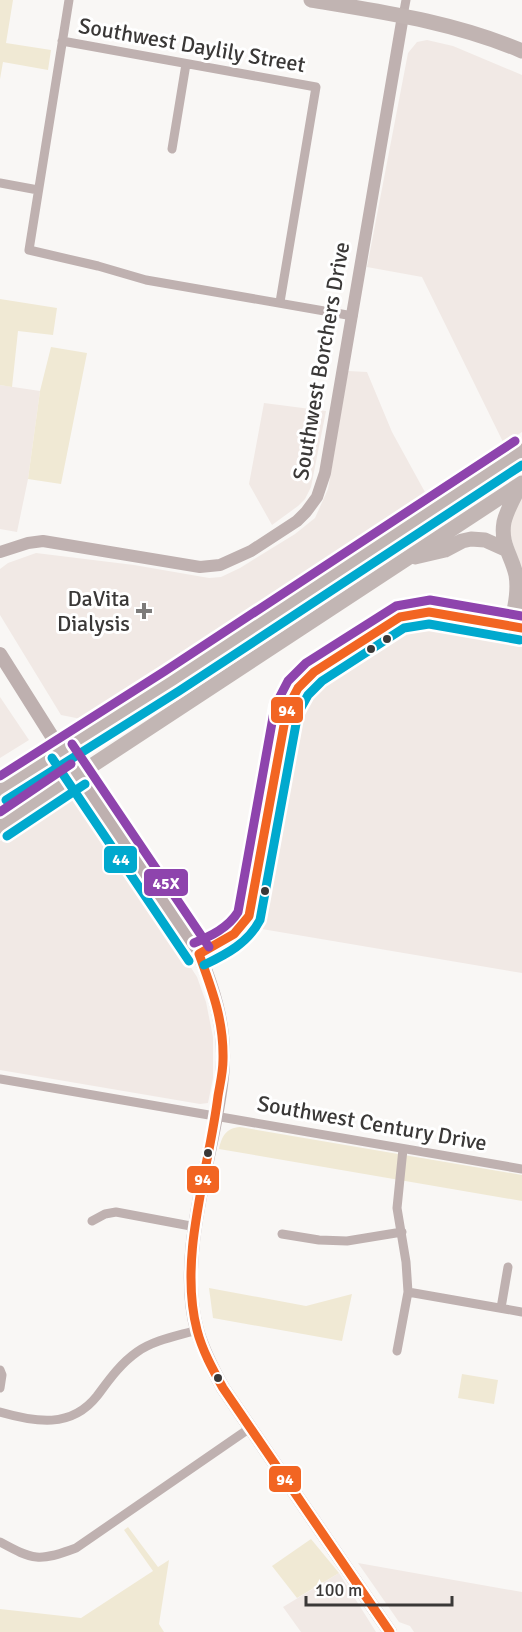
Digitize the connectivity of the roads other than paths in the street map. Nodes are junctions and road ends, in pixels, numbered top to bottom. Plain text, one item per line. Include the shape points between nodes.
1 (69, 0) edge
2 (311, 0) edge
3 (406, 0) edge
4 (403, 16) junction
5 (62, 41) junction
6 (522, 51) edge
7 (186, 64) junction
8 (172, 149) dead end
9 (0, 183) edge
10 (38, 190) junction
11 (280, 302) junction
12 (353, 316) junction
13 (522, 451) edge
14 (522, 483) edge
15 (505, 549) junction
16 (0, 552) edge
17 (406, 559) junction
18 (517, 627) edge
19 (0, 654) edge
20 (62, 751) junction
21 (78, 774) junction
22 (0, 790) edge
23 (0, 826) edge
24 (199, 954) junction
25 (0, 1079) edge
26 (216, 1115) junction
27 (403, 1149) junction
28 (522, 1169) edge
29 (92, 1221) dead end
30 (196, 1227) junction
31 (402, 1232) junction
32 (282, 1234) dead end
33 (508, 1267) dead end
34 (408, 1292) junction
35 (501, 1308) junction
36 (522, 1312) edge
37 (197, 1330) junction
38 (397, 1351) dead end
39 (0, 1370) edge
40 (0, 1388) edge
41 (0, 1412) edge
42 (250, 1428) junction
43 (0, 1542) edge
44 (390, 1632) edge

1 - 5 street
2 - 4 main road
3 - 4 street, Southwest Borchers Drive
4 - 6 main road via 474,32
4 - 12 street, Southwest Borchers Drive
5 - 7 street, Southwest Daylily Street
5 - 10 street
7 - 8 street
7 - 11 street, Southwest Daylily Street via 316,87
9 - 10 street
10 - 11 street via 29,250 146,280
11 - 12 street
12 - 16 street, Southwest Borchers Drive via 320,488 306,512 285,529 239,558 210,567 43,541
13 - 20 highway
14 - 15 highway via 504,521
14 - 17 highway
15 - 17 highway via 471,538 445,550
15 - 18 highway via 517,583
17 - 21 highway
18 - 24 street via 437,613 406,615 322,666 302,683 285,716 249,916 232,936
19 - 20 main road
20 - 21 main road
20 - 22 highway
21 - 23 highway
21 - 24 main road
24 - 26 main road via 216,999 223,1036 223,1070
25 - 26 street, Southwest Century Drive
26 - 27 street, Southwest Century Drive
26 - 30 main road
27 - 28 street, Southwest Century Drive
27 - 31 street via 397,1194
29 - 30 street via 116,1212
30 - 37 main road via 191,1274
31 - 32 street via 346,1240
31 - 34 street
33 - 35 street
34 - 35 street
34 - 38 street
35 - 36 street
37 - 41 street via 148,1345 136,1353 115,1371 95,1399 75,1415 51,1422
37 - 42 main road via 216,1377
39 - 40 street
42 - 43 street via 76,1548 54,1557 28,1557
42 - 44 main road

